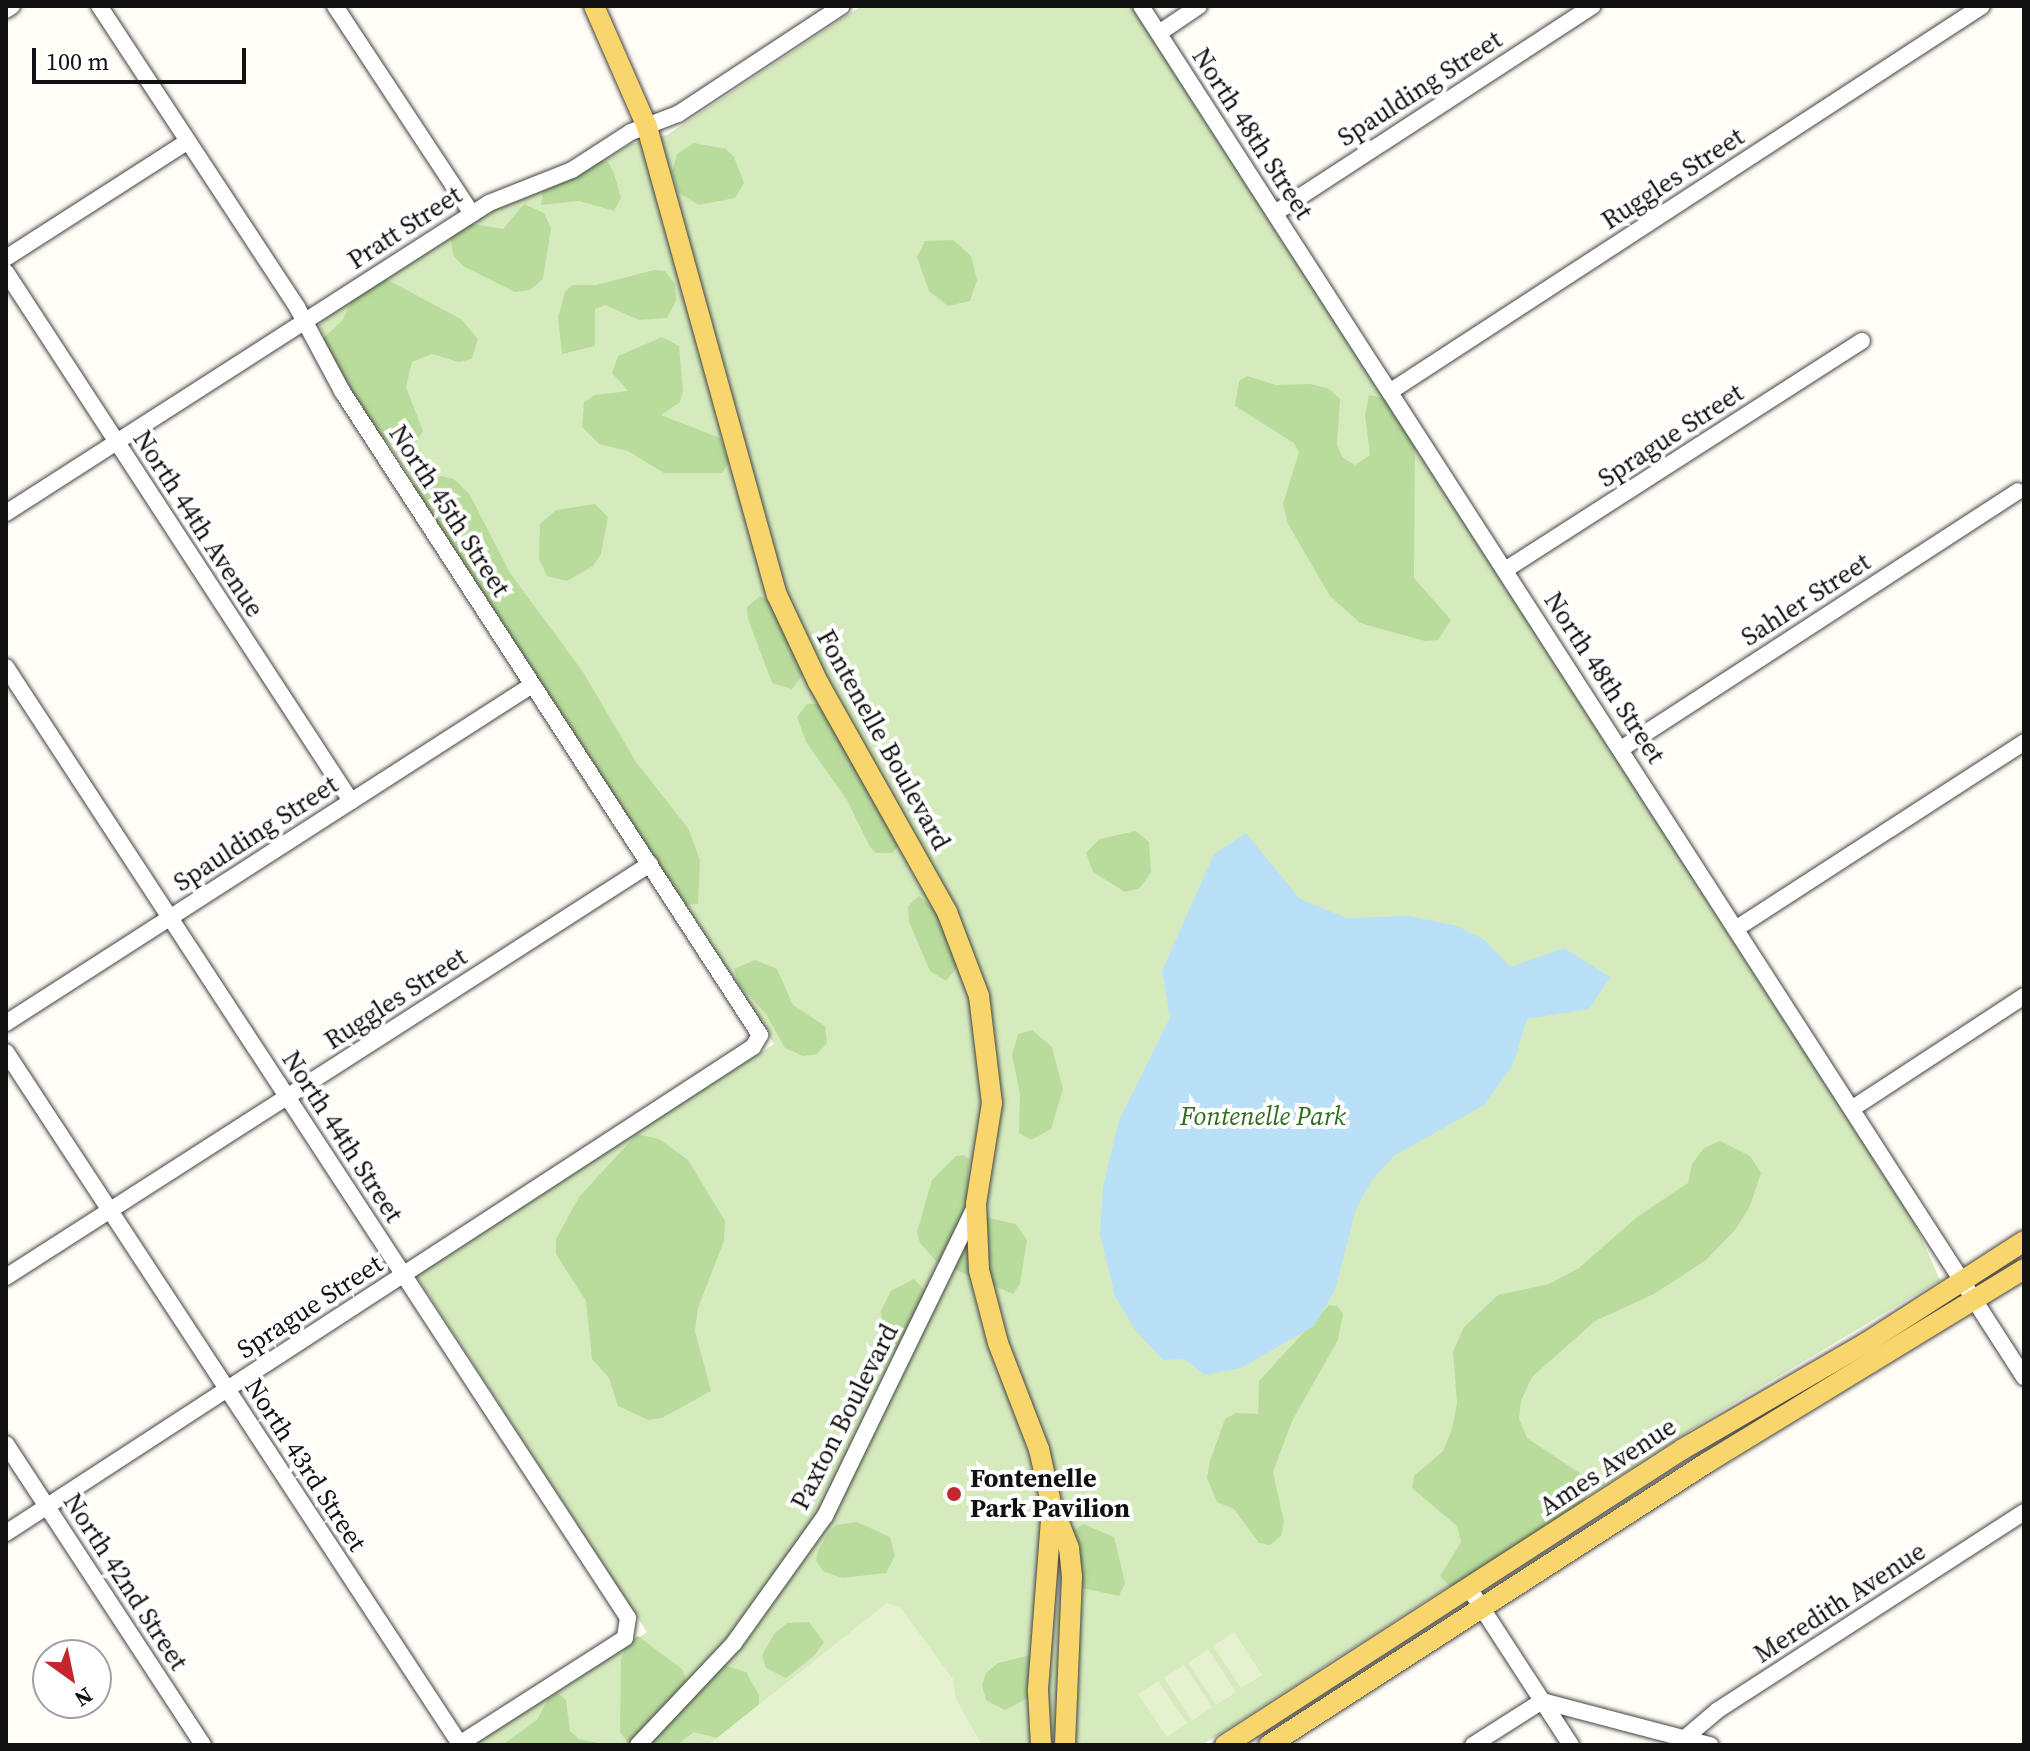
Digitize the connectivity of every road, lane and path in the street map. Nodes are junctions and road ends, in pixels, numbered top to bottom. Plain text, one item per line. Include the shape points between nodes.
1 (12, 6) edge
2 (99, 6) edge
3 (335, 6) edge
4 (594, 6) edge
5 (842, 6) edge
6 (1141, 6) edge
7 (1199, 6) edge
8 (1592, 6) edge
9 (1982, 6) edge
10 (6, 10) edge
11 (1159, 33) junction
12 (647, 127) junction
13 (188, 141) junction
14 (1275, 213) junction
15 (472, 214) junction
16 (6, 258) edge
17 (6, 272) edge
18 (304, 322) junction
19 (1862, 341) dead end
20 (1391, 391) junction
21 (116, 442) junction
22 (2018, 491) dead end
23 (6, 513) edge
24 (1505, 570) junction
25 (6, 667) edge
26 (532, 685) junction
27 (2024, 742) edge
28 (1621, 749) junction
29 (351, 801) junction
30 (650, 864) junction
31 (169, 918) junction
32 (1737, 928) junction
33 (2024, 996) edge
34 (6, 1023) edge
35 (759, 1041) joint
36 (6, 1052) edge
37 (287, 1097) junction
38 (1853, 1108) junction
39 (976, 1204) junction
40 (110, 1211) junction
41 (2024, 1241) edge
42 (2024, 1269) edge
43 (979, 1270) junction
44 (944, 1271) junction
45 (403, 1275) junction
46 (6, 1277) edge
47 (1962, 1281) junction
48 (1975, 1301) junction
49 (2024, 1377) edge
50 (228, 1390) junction
51 (6, 1444) edge
52 (47, 1507) junction
53 (1052, 1507) junction
54 (2024, 1512) edge
55 (6, 1533) edge
56 (1469, 1588) junction
57 (1482, 1608) junction
58 (1349, 1665) junction
59 (1542, 1701) junction
60 (1685, 1738) junction
61 (459, 1744) edge
62 (203, 1745) edge
63 (638, 1745) edge
64 (1041, 1745) edge
65 (1065, 1745) edge
66 (1225, 1745) edge
67 (1261, 1745) edge
68 (1269, 1745) edge
69 (1473, 1745) edge
70 (1571, 1745) edge
71 (1710, 1745) edge

1 - 10 street
2 - 13 street, North 45th Street
3 - 15 street
4 - 12 main road, Fontenelle Boulevard
5 - 12 street, Pratt Street via 678,114
6 - 11 street, North 48th Street
7 - 11 street
8 - 14 street, Spaulding Street
9 - 20 street, Ruggles Street
11 - 14 street, North 48th Street
12 - 15 street, Pratt Street via 572,170 510,191
12 - 39 main road, Fontenelle Boulevard via 777,595 818,682 935,887 974,979 989,1046 992,1103
13 - 16 street
13 - 18 street, North 45th Street
14 - 20 street, North 48th Street
15 - 18 street, Pratt Street
17 - 21 street, North 44th Avenue
18 - 21 street, Pratt Street
18 - 26 street, North 45th Street via 342,391
19 - 24 street, Sprague Street
20 - 24 street, North 48th Street
21 - 23 street, Pratt Street
21 - 29 street, North 44th Avenue
22 - 28 street, Sahler Street
24 - 28 street, North 48th Street
25 - 31 street, North 44th Street
26 - 29 street, Spaulding Street
26 - 30 street, North 45th Street
27 - 32 street
28 - 32 street, North 48th Street
29 - 31 street, Spaulding Street
30 - 35 street, North 45th Street
30 - 37 street, Ruggles Street
31 - 34 street, Spaulding Street
31 - 37 street, North 44th Street
32 - 38 street, North 48th Street
33 - 38 street
35 - 45 street, Sprague Street
36 - 40 street, North 43rd Street
37 - 40 street, Ruggles Street
37 - 45 street, North 44th Street
38 - 47 street, North 48th Street
39 - 43 main road, Fontenelle Boulevard
39 - 44 street, Paxton Boulevard
40 - 46 street, Ruggles Street
40 - 50 street, North 43rd Street
41 - 47 main road, Ames Avenue
42 - 48 main road, Ames Avenue
43 - 44 street via 963,1265
43 - 53 main road, Fontenelle Boulevard via 998,1343 1039,1449
44 - 63 street, Paxton Boulevard via 825,1516 734,1643
45 - 50 street, Sprague Street
45 - 61 street, North 44th Street via 628,1618 628,1635
47 - 48 street, North 48th Street
47 - 56 main road, Ames Avenue via 1716,1428
48 - 49 street, North 48th Street
48 - 57 main road, Ames Avenue via 1708,1462
50 - 52 street, Sprague Street
50 - 61 street, North 43rd Street
51 - 52 street, North 42nd Street
52 - 55 street, Sprague Street
52 - 62 street, North 42nd Street
53 - 64 main road, Fontenelle Boulevard via 1038,1691
53 - 65 main road, Fontenelle Boulevard via 1069,1548 1072,1577
54 - 60 street, Meredith Avenue via 1718,1710
56 - 57 street
56 - 58 main road, Ames Avenue
57 - 59 street
57 - 68 main road, Ames Avenue
58 - 66 main road, Ames Avenue
58 - 67 main road via 1347,1679 1336,1690
59 - 60 street
59 - 69 street
59 - 70 street
60 - 71 street

